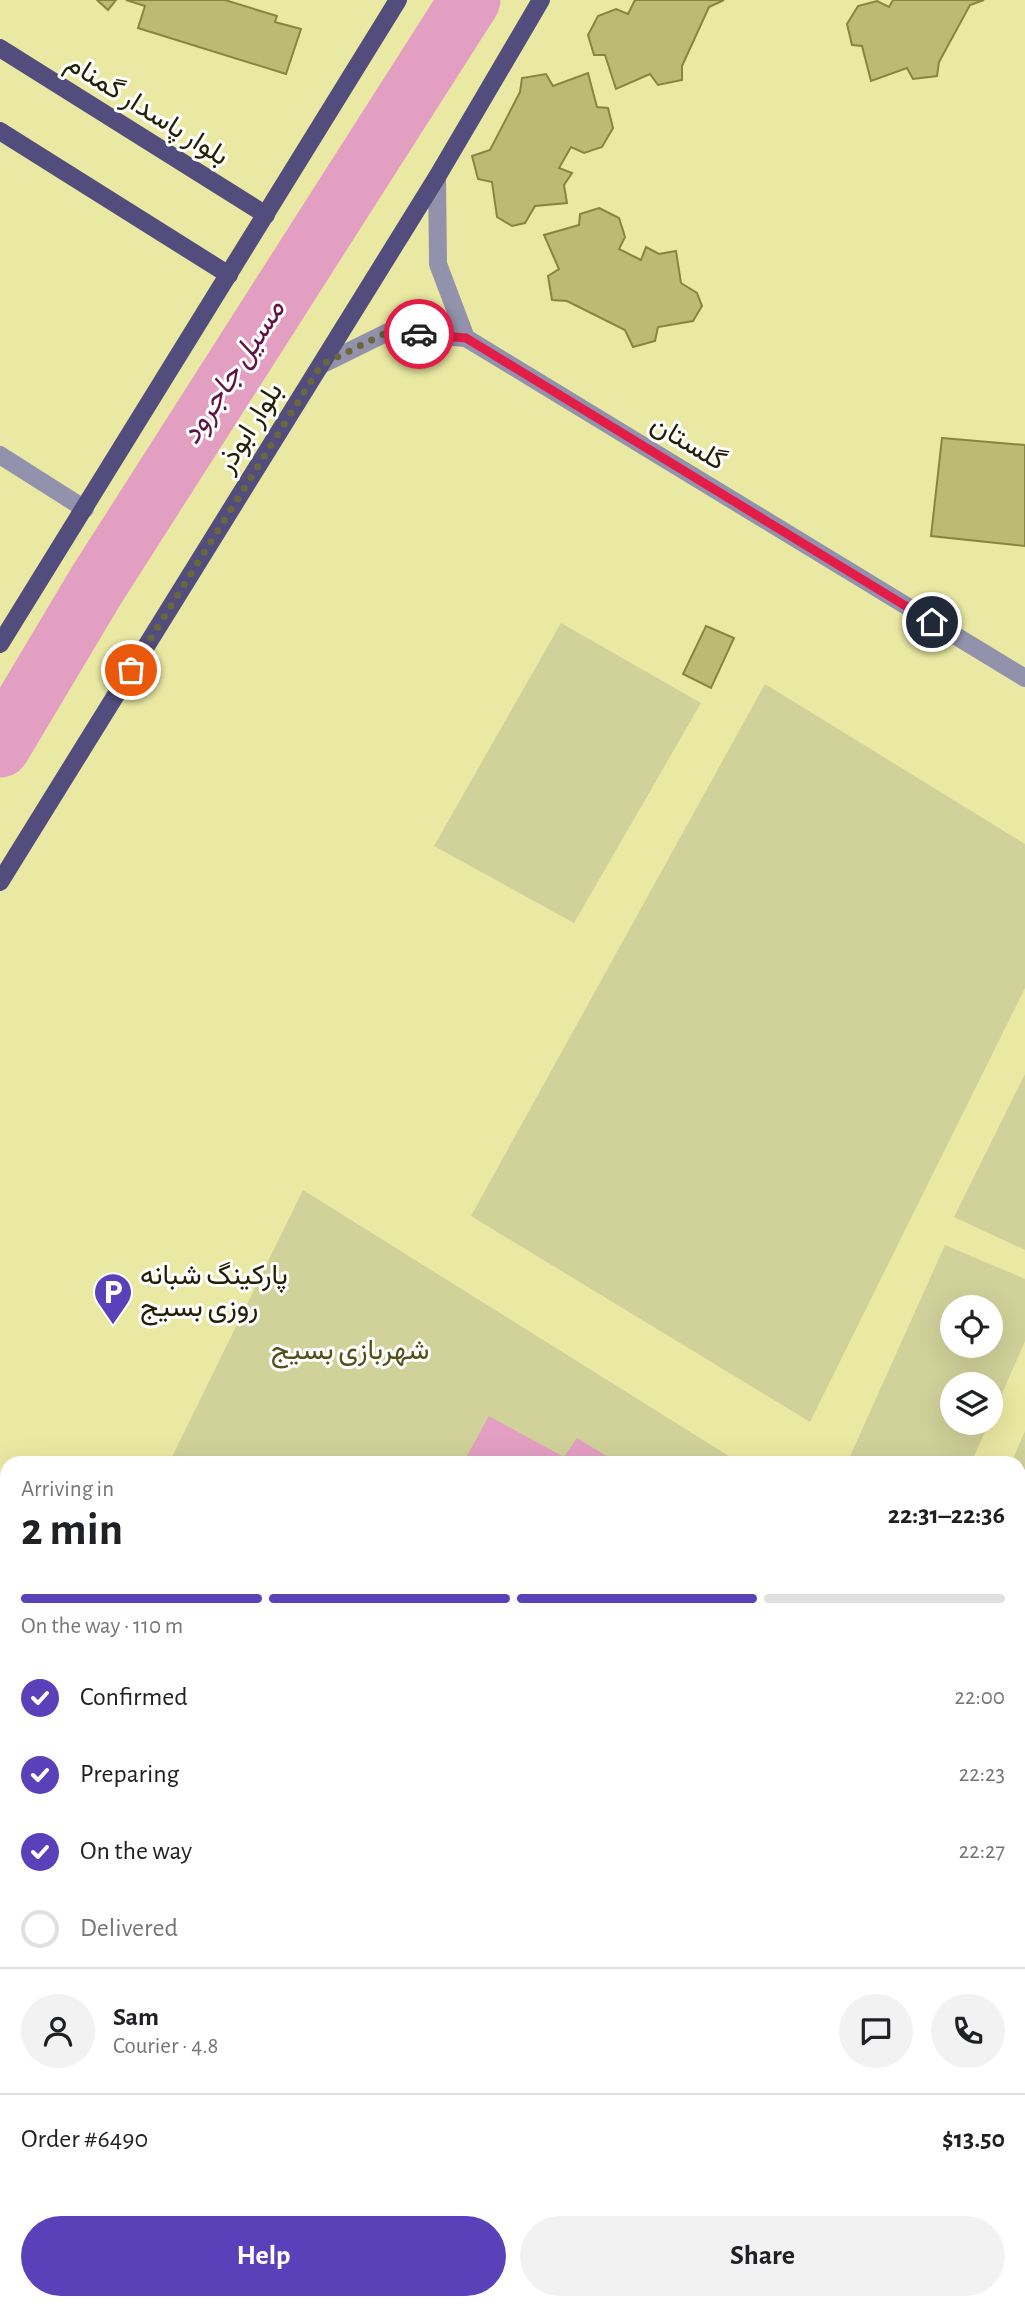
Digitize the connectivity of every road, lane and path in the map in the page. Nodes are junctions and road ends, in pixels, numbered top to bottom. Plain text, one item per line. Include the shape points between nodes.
1 (398, 0) edge
2 (541, 0) edge
3 (0, 48) edge
4 (0, 131) edge
5 (438, 177) junction
6 (266, 215) junction
7 (229, 275) junction
8 (466, 338) junction
9 (321, 365) junction
10 (0, 455) edge
11 (85, 509) junction
12 (0, 644) edge
13 (1025, 678) edge
14 (0, 882) edge

1 - 6 main road
2 - 5 main road, بلوار ابوذر
3 - 6 main road, بلوار پاسدار گمنام
4 - 7 main road
5 - 8 street via 438,264
5 - 9 main road, بلوار ابوذر
6 - 7 main road
7 - 11 main road
8 - 9 street via 388,332
8 - 13 street, گلستان
9 - 14 main road, بلوار ابوذر
10 - 11 street
11 - 12 main road

